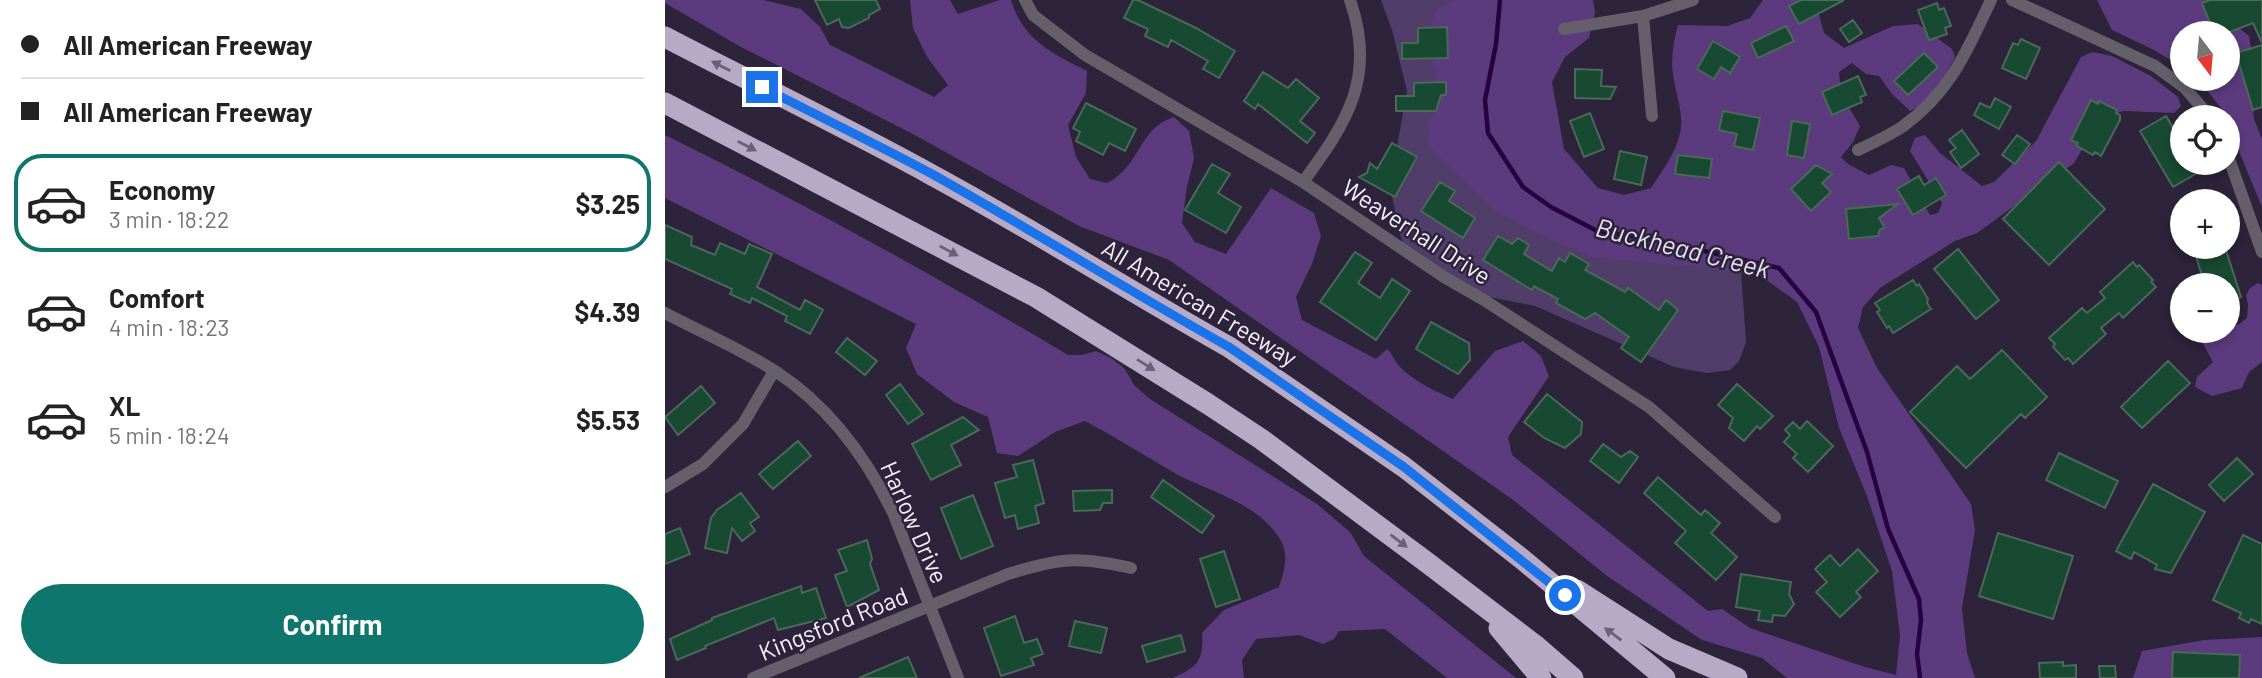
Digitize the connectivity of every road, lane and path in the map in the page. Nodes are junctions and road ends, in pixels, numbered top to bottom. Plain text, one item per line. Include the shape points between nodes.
1 (1025, 0) edge
2 (1350, 0) edge
3 (1693, 0) edge
4 (1991, 0) edge
5 (2012, 0) edge
6 (1643, 16) junction
7 (1564, 29) dead end
8 (665, 37) edge
9 (665, 103) edge
10 (2200, 105) edge
11 (1651, 116) dead end
12 (1858, 150) dead end
13 (2235, 175) edge
14 (1303, 182) junction
15 (2262, 252) edge
16 (665, 313) edge
17 (774, 371) junction
18 (665, 487) edge
19 (1775, 517) dead end
20 (1522, 559) junction
21 (1131, 568) dead end
22 (1482, 603) junction
23 (930, 606) junction
24 (753, 678) edge
25 (958, 678) edge
26 (1541, 678) edge
27 (1573, 678) edge
28 (1665, 678) edge
29 (1737, 678) edge

1 - 14 street, Weaverhall Drive via 1033,15 1085,55
2 - 14 street via 1360,44 1359,82 1342,126
3 - 6 street
4 - 12 street via 1963,60 1935,99 1899,129
5 - 10 street via 2155,65
6 - 7 street
6 - 11 street
20 -> 8 highway, All American Freeway via 1404,467 1229,347 929,173
9 -> 22 highway via 1048,304 1261,439
13 - 15 street
14 - 19 street, Weaverhall Drive via 1649,407
16 - 17 street, Harlow Drive
17 - 18 street via 743,424 703,464
17 - 23 street, Harlow Drive via 826,414 862,457 894,515
28 -> 20 highway, All American Freeway
20 - 29 highway via 1669,649
21 - 23 street, Kingsford Road via 1082,559 1044,563
22 - 26 highway
22 - 27 highway
23 - 24 street, Kingsford Road
23 - 25 street, Harlow Drive

